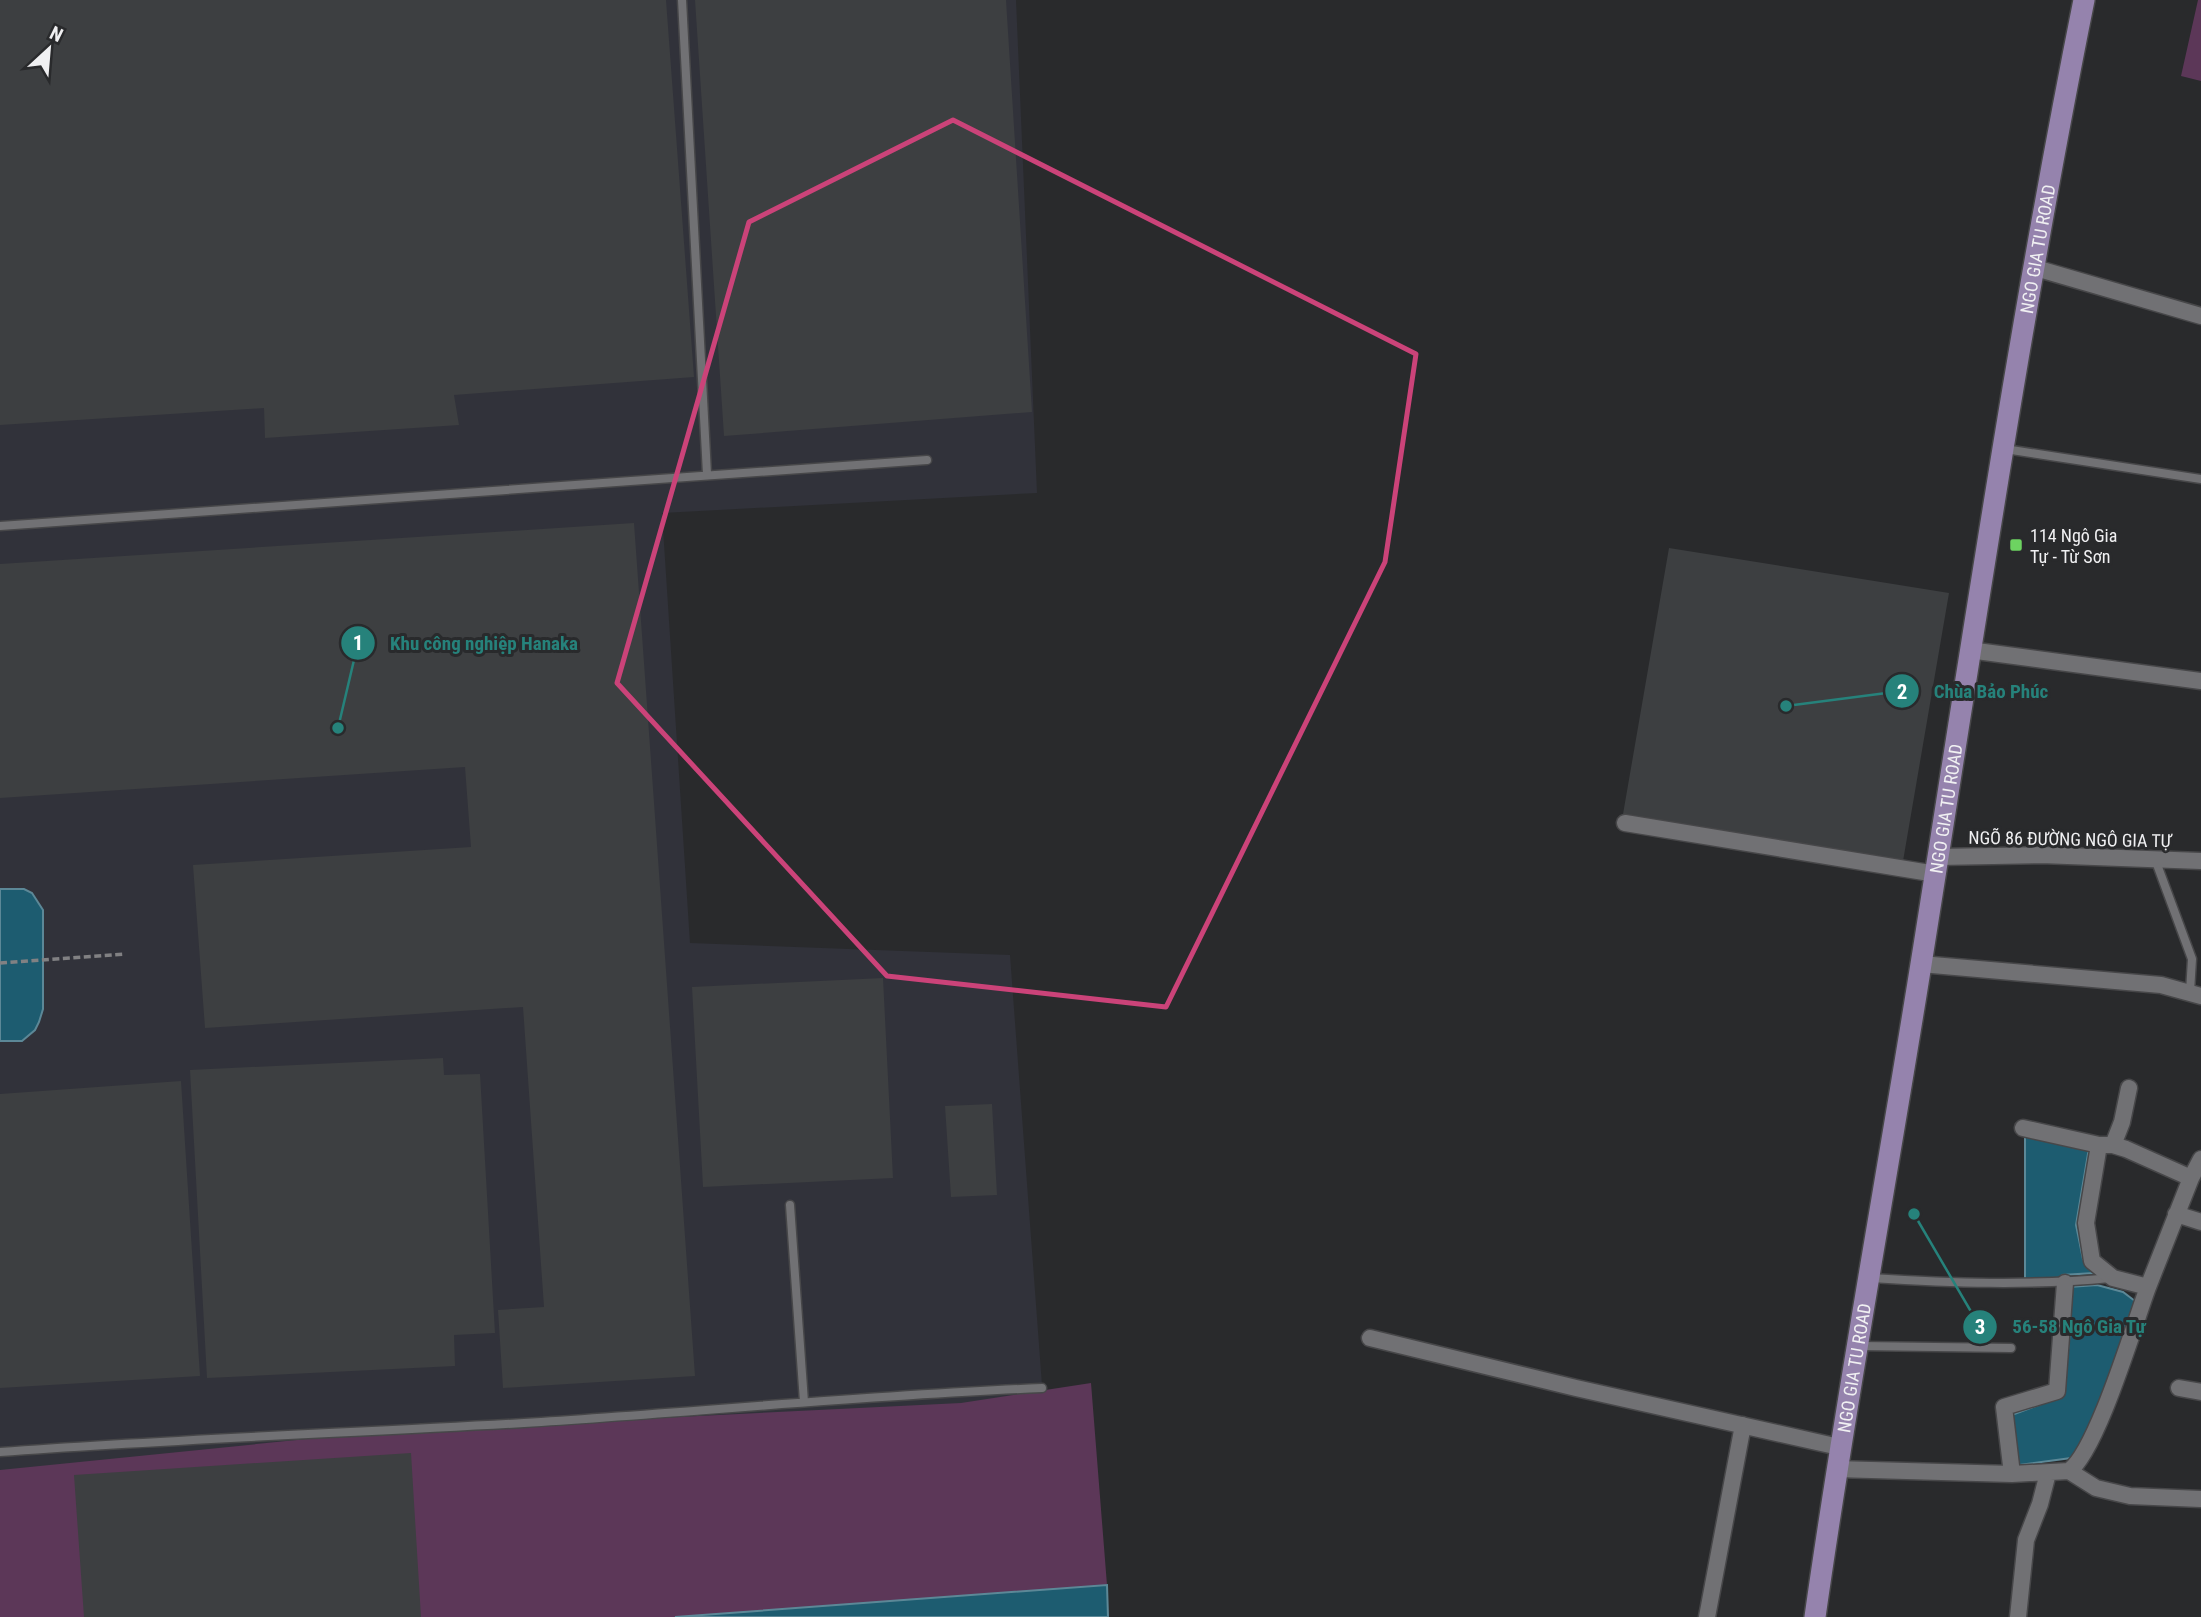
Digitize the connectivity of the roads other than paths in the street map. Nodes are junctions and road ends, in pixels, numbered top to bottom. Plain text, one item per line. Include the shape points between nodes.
1 (682, 0) edge
2 (2084, 0) edge
3 (2032, 267) junction
4 (2201, 316) edge
5 (2002, 448) junction
6 (926, 460) dead end
7 (707, 474) junction
8 (2201, 479) edge
9 (0, 526) edge
10 (1969, 650) junction
11 (2201, 681) edge
12 (1625, 823) dead end
13 (2155, 859) junction
14 (2201, 861) edge
15 (1937, 865) junction
16 (1922, 964) junction
17 (2195, 994) edge
18 (2129, 1088) dead end
19 (2023, 1128) dead end
20 (2106, 1145) junction
21 (2201, 1159) edge
22 (2191, 1178) junction
23 (790, 1205) dead end
24 (2176, 1214) junction
25 (2201, 1222) edge
26 (1868, 1278) junction
27 (2113, 1278) junction
28 (2065, 1283) junction
29 (2148, 1287) junction
30 (1370, 1338) dead end
31 (1857, 1346) junction
32 (2011, 1348) dead end
33 (1042, 1388) dead end
34 (2179, 1388) dead end
35 (2201, 1392) edge
36 (804, 1402) junction
37 (1743, 1425) junction
38 (1839, 1447) junction
39 (0, 1452) edge
40 (1836, 1469) junction
41 (2069, 1471) junction
42 (2048, 1473) junction
43 (2012, 1474) junction
44 (2201, 1499) edge
45 (1707, 1617) edge
46 (1815, 1617) edge
47 (2018, 1617) edge

1 - 7 lane
2 - 3 main road, NGO GIA TU ROAD
3 - 4 street
3 - 5 main road, NGO GIA TU ROAD
5 - 8 lane
5 - 10 main road, NGO GIA TU ROAD
6 - 7 lane
7 - 9 lane
10 - 11 street
10 - 15 main road, NGO GIA TU ROAD
12 - 15 street, NGÕ 86 ĐƯỜNG NGÔ GIA TỰ
13 - 14 street, NGÕ 86 ĐƯỜNG NGÔ GIA TỰ
13 - 15 street, NGÕ 86 ĐƯỜNG NGÔ GIA TỰ via 2041,855
13 - 17 lane via 2192,960
15 - 16 main road, NGO GIA TU ROAD
16 - 17 street via 2161,985
16 - 26 main road, NGO GIA TU ROAD
18 - 20 street via 2122,1122
19 - 20 street
20 - 22 street via 2126,1149
20 - 27 street via 2085,1223 2092,1261
21 - 22 street
22 - 24 street
23 - 36 lane
24 - 25 street
24 - 29 street
26 - 28 lane
26 - 31 main road, NGO GIA TU ROAD
27 - 28 lane
27 - 29 street
28 - 43 street via 2057,1391 2004,1407
29 - 41 street via 2113,1390 2084,1454
30 - 37 street
31 - 32 lane
31 - 38 main road, NGO GIA TU ROAD
33 - 36 lane
34 - 35 street
36 - 39 lane via 525,1423
37 - 38 street
37 - 45 street
38 - 40 main road, NGO GIA TU ROAD
40 - 43 street
40 - 46 main road, NGO GIA TU ROAD
41 - 42 street
41 - 44 street via 2096,1488 2130,1496
42 - 43 street
42 - 47 street via 2026,1540

